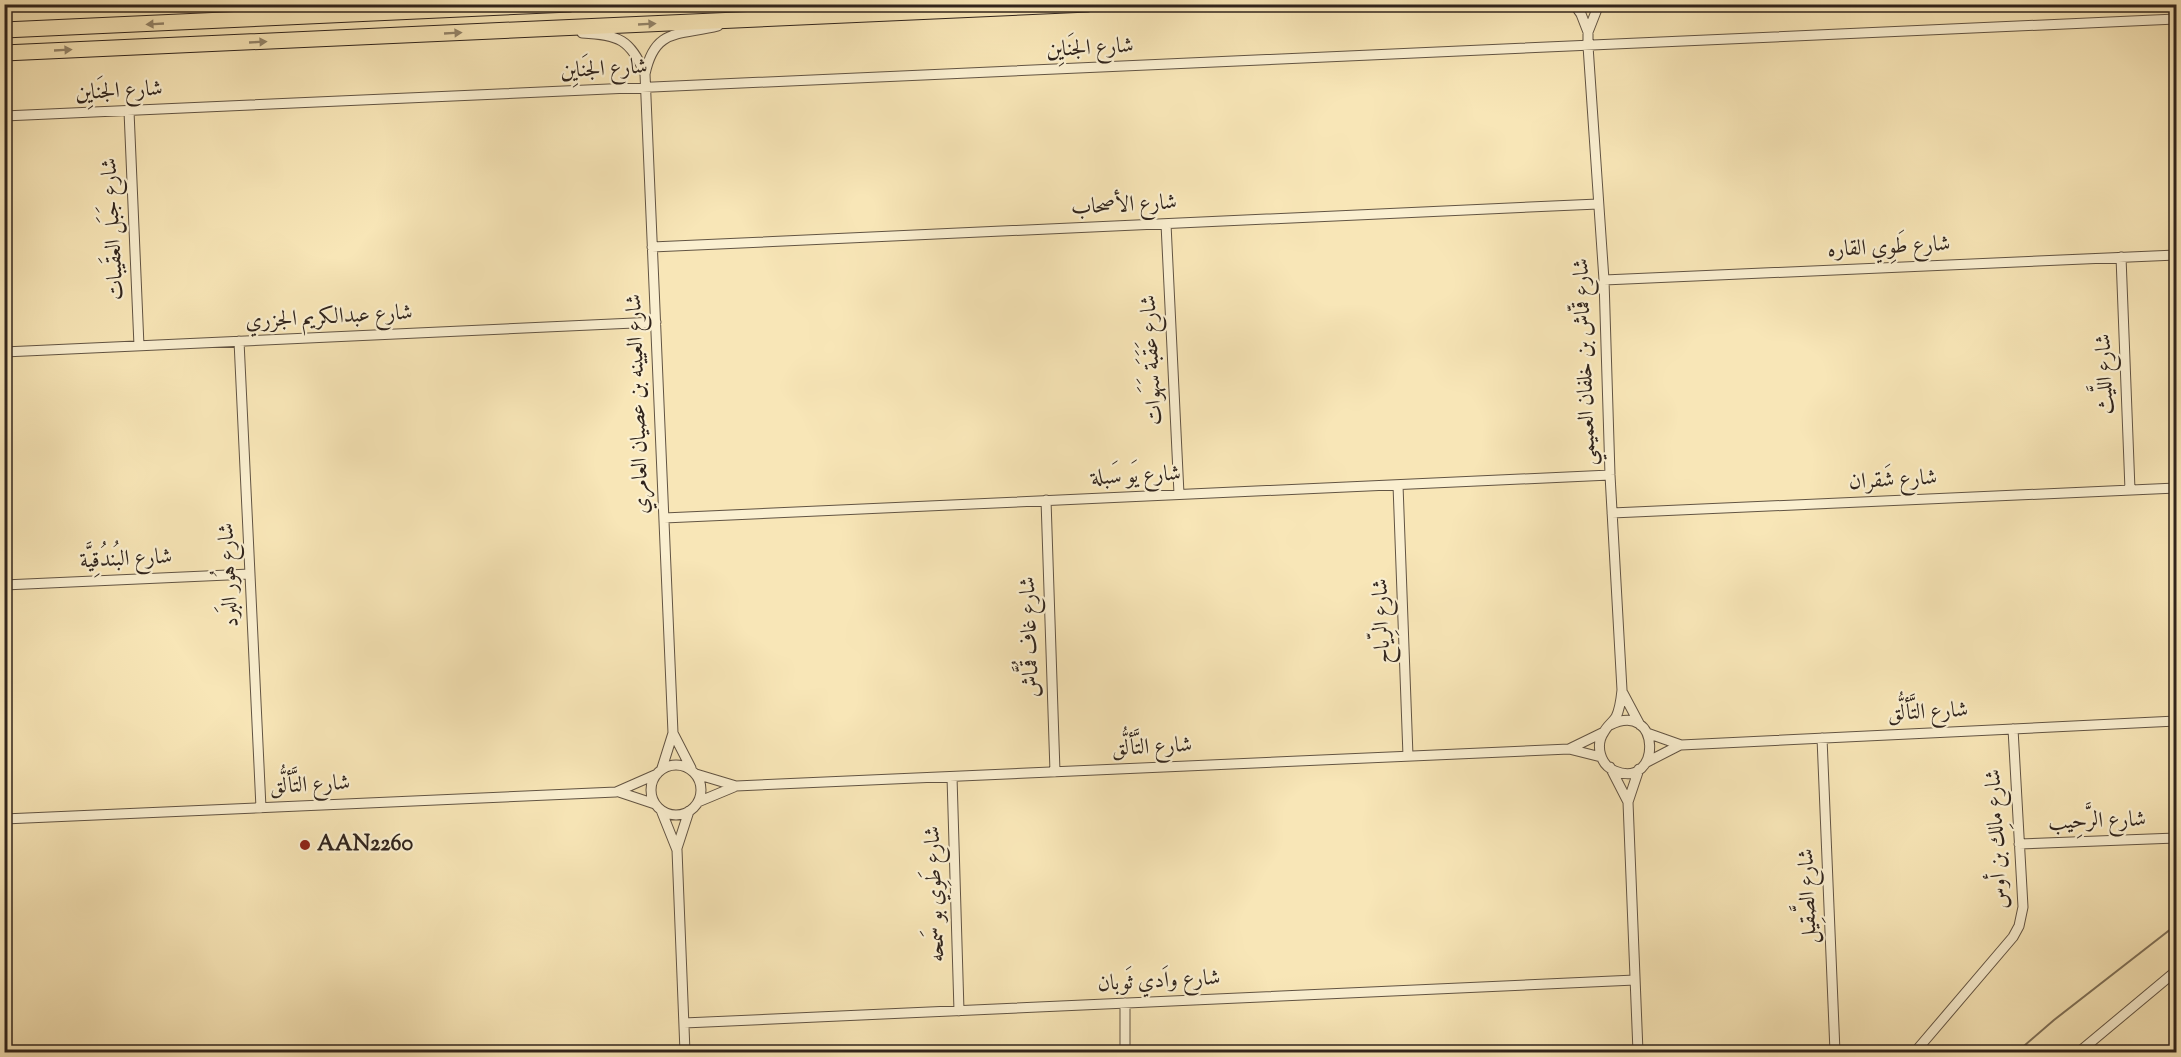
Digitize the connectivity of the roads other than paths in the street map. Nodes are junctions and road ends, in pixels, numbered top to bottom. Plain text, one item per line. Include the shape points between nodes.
1 (570, 4) edge
2 (1088, 4) edge
3 (1574, 4) edge
4 (1599, 4) edge
5 (2176, 19) edge
6 (734, 20) junction
7 (541, 29) junction
8 (4, 30) edge
9 (1588, 32) junction
10 (1588, 46) junction
11 (4, 53) edge
12 (645, 74) junction
13 (646, 88) junction
14 (129, 111) junction
15 (4, 116) edge
16 (1598, 204) junction
17 (1166, 224) junction
18 (652, 247) junction
19 (2176, 255) edge
20 (2121, 257) junction
21 (1604, 280) junction
22 (656, 322) junction
23 (239, 341) junction
24 (139, 346) junction
25 (4, 352) edge
26 (1610, 476) junction
27 (1398, 485) junction
28 (2176, 488) edge
29 (2130, 490) junction
30 (1179, 494) junction
31 (1046, 500) junction
32 (1611, 513) junction
33 (664, 518) junction
34 (250, 574) junction
35 (4, 585) edge
36 (1622, 690) junction
37 (2176, 722) edge
38 (1607, 729) junction
39 (1644, 729) junction
40 (2013, 729) junction
41 (673, 733) junction
42 (1822, 738) junction
43 (1681, 745) junction
44 (1569, 749) junction
45 (1408, 756) junction
46 (1601, 758) junction
47 (1642, 766) junction
48 (1610, 768) junction
49 (659, 771) junction
50 (694, 772) junction
51 (1055, 772) junction
52 (952, 777) junction
53 (736, 786) junction
54 (616, 792) junction
55 (698, 802) junction
56 (1628, 802) junction
57 (658, 807) junction
58 (261, 808) junction
59 (689, 811) junction
60 (4, 819) edge
61 (2176, 838) edge
62 (2019, 844) junction
63 (677, 850) junction
64 (2176, 971) edge
65 (1635, 980) junction
66 (1125, 1003) junction
67 (959, 1011) junction
68 (684, 1023) junction
69 (686, 1053) edge
70 (1125, 1053) edge
71 (1638, 1053) edge
72 (1836, 1053) edge
73 (1915, 1053) edge
74 (2079, 1053) edge

1 -> 8 main road
2 - 6 main road
3 - 9 street, شارع قمّاش بن خلفان العميمي
4 - 9 street, شارع قمّاش بن خلفان العميمي
5 - 10 street, شارع الجَنايِن
7 -> 6 main road
6 - 12 street, شارع العيينه بن عصيان العامري via 664,38 653,48
11 -> 7 main road
7 - 12 street, شارع العيينه بن عصيان العامري via 617,38 632,48
9 - 10 street, شارع قمّاش بن خلفان العميمي
10 - 13 street, شارع الجَنايِن
10 - 16 street, شارع قمّاش بن خلفان العميمي
12 - 13 street, شارع العيينه بن عصيان العامري
13 - 14 street, شارع الجَنايِن
13 - 18 street, شارع العيينه بن عصيان العامري
14 - 15 street, شارع الجَنايِن
14 - 24 street, شارع جَبَل العقَيبات
16 - 17 street, شارع الأصحاب
16 - 21 street, شارع قمّاش بن خلفان العميمي
17 - 18 street, شارع الأصحاب
17 - 30 street, شارع عَقَبَة سَهَوات
18 - 22 street, شارع العيينه بن عصيان العامري
19 - 20 street, شارع طَوِي القاره
20 - 21 street, شارع طَوِي القاره
20 - 29 street, شارع اللَّيث
21 - 26 street, شارع قمّاش بن خلفان العميمي
22 - 23 street, شارع عبدالكريم الجزري
22 - 33 street, شارع العيينه بن عصيان العامري
23 - 24 street, شارع عبدالكريم الجزري
23 - 34 street, شارع هُور البَرد
24 - 25 street, شارع عبدالكريم الجزري
26 - 27 street, شارع يَو سَبلة
26 - 32 street, شارع قمّاش بن خلفان العميمي
27 - 30 street, شارع يَو سَبلة
27 - 45 street, شارع الرِّياح
28 - 29 street, شارع شَقران
29 - 32 street, شارع شَقران
30 - 31 street, شارع يَو سَبلة
31 - 33 street, شارع يَو سَبلة
31 - 51 street, شارع غاف قُمَّاش
32 - 36 street, شارع قمّاش بن خلفان العميمي
33 - 41 street, شارع العيينه بن عصيان العامري
34 - 35 street, شارع البُندُقِيَّة
34 - 58 street, شارع هُور البَرد
36 - 38 street, شارع قمّاش بن خلفان العميمي via 1619,709
36 - 39 street, شارع قمّاش بن خلفان العميمي
37 - 40 street, شارع التَّألُّق
38 - 39 street via 1622,721
38 - 44 street, شارع التَّألُّق
38 - 46 street via 1599,747
39 - 43 street, شارع التَّألُّق
39 - 47 street via 1651,748
40 - 42 street, شارع التَّألُّق
40 - 62 street, شارع مالِك بن أوس
41 - 49 street, شارع العيينه بن عصيان العامري
41 - 50 street, شارع العيينه بن عصيان العامري
42 - 43 street, شارع التَّألُّق
42 - 72 street, شارع الصَّقِيل
43 - 47 street, شارع التَّألُّق
44 - 45 street, شارع التَّألُّق
44 - 46 street, شارع التَّألُّق
45 - 51 street, شارع التَّألُّق
46 - 48 street
47 - 48 street via 1627,773
47 - 56 street
48 - 56 street
49 - 50 street via 678,765
49 - 54 street, شارع التَّألُّق via 638,785
49 - 57 street via 651,791
50 - 53 street, شارع التَّألُّق
50 - 55 street via 701,791
51 - 52 street, شارع التَّألُّق
52 - 53 street, شارع التَّألُّق
52 - 67 street, شارع طَوِي بو سَمحه
53 - 55 street, شارع التَّألُّق
54 - 57 street, شارع التَّألُّق
54 - 58 street, شارع التَّألُّق
55 - 59 street
56 - 65 street
57 - 59 street via 678,815
57 - 63 street
58 - 60 street, شارع التَّألُّق
59 - 63 street
61 - 62 street, شارع الرَّحِيب
62 - 73 street, شارع مالِك بن أوس via 2023,907 2019,926
63 - 68 street
64 - 74 street
65 - 66 street, شارع واَدي ثَوبان
65 - 71 street
66 - 67 street, شارع واَدي ثَوبان
66 - 70 street
67 - 68 street, شارع واَدي ثَوبان
68 - 69 street

